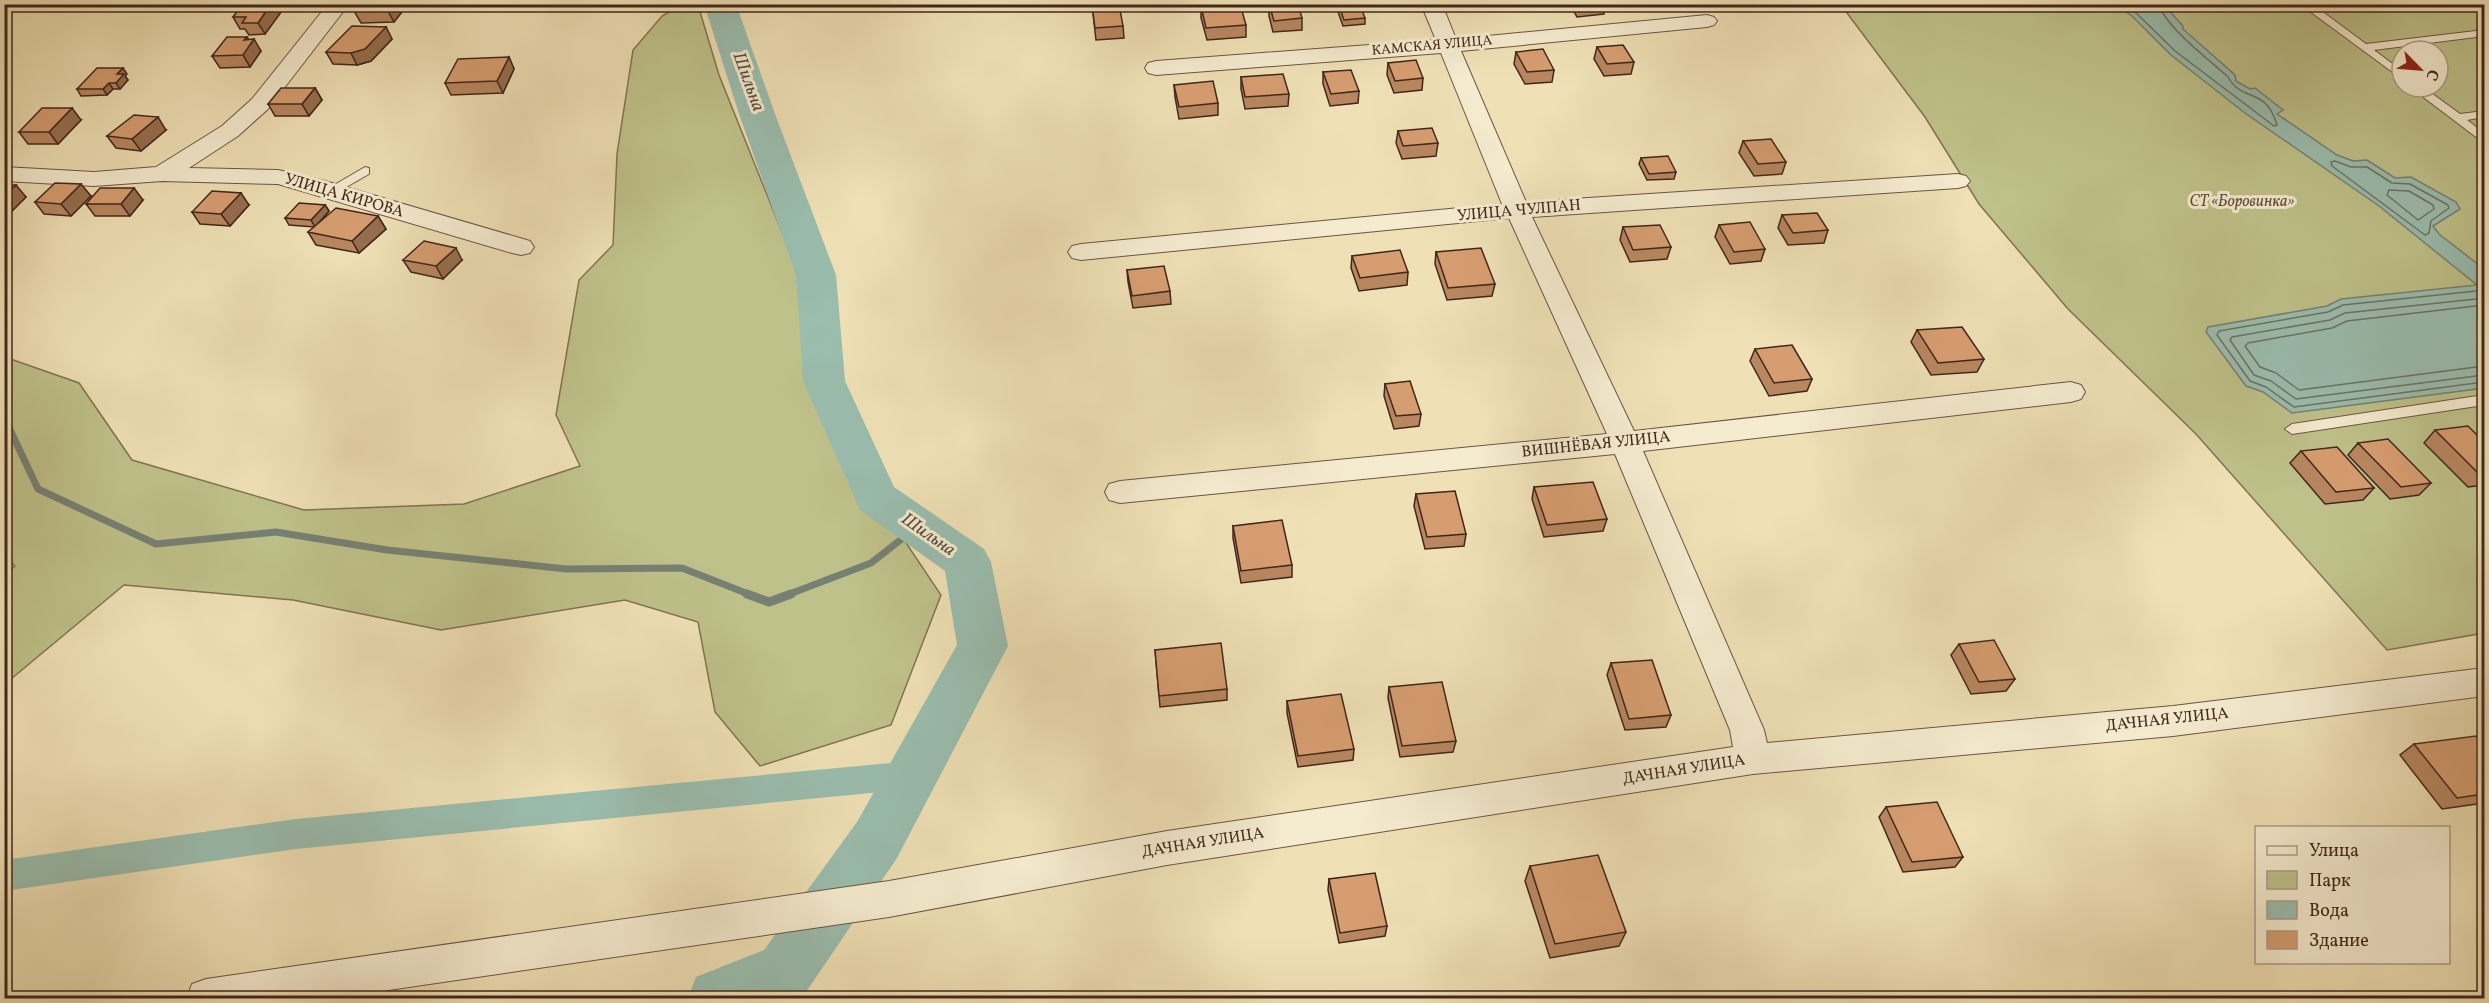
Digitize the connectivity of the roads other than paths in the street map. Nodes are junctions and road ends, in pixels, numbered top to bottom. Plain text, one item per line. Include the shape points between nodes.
1 (339, 4) edge
2 (1431, 4) edge
3 (2306, 4) edge
4 (1707, 21) dead end
5 (2484, 33) edge
6 (1448, 45) junction
7 (2364, 48) junction
8 (2390, 67) edge
9 (1156, 68) dead end
10 (2432, 99) edge
11 (2484, 114) edge
12 (2458, 118) junction
13 (2484, 138) edge
14 (364, 171) dead end
15 (4, 174) edge
16 (162, 174) junction
17 (1958, 181) dead end
18 (330, 191) junction
19 (1517, 210) junction
20 (520, 248) dead end
21 (1081, 252) dead end
22 (2071, 392) dead end
23 (2484, 400) edge
24 (2292, 429) dead end
25 (1625, 443) junction
26 (1120, 492) dead end
27 (2484, 682) edge
28 (1753, 759) junction
29 (206, 999) edge

1 - 16 street, УЛИЦА КИРОВА via 261,104 230,131
2 - 6 street
3 - 7 lane
4 - 6 street, КАМСКАЯ УЛИЦА
5 - 7 lane
6 - 9 street, КАМСКАЯ УЛИЦА
6 - 19 street
7 - 8 lane
10 - 12 lane
11 - 12 lane
12 - 13 lane
14 - 18 lane
15 - 16 street, УЛИЦА КИРОВА via 94,179
16 - 18 street, УЛИЦА КИРОВА via 278,177
17 - 19 street, УЛИЦА ЧУЛПАН
18 - 20 street, УЛИЦА КИРОВА
19 - 21 street, УЛИЦА ЧУЛПАН
19 - 25 street
22 - 25 street, ВИШНЁВАЯ УЛИЦА
23 - 24 lane
25 - 26 street, ВИШНЁВАЯ УЛИЦА
25 - 28 street via 1748,730
27 - 28 street, ДАЧНАЯ УЛИЦА via 2173,721
28 - 29 street, ДАЧНАЯ УЛИЦА via 1167,848 889,898

